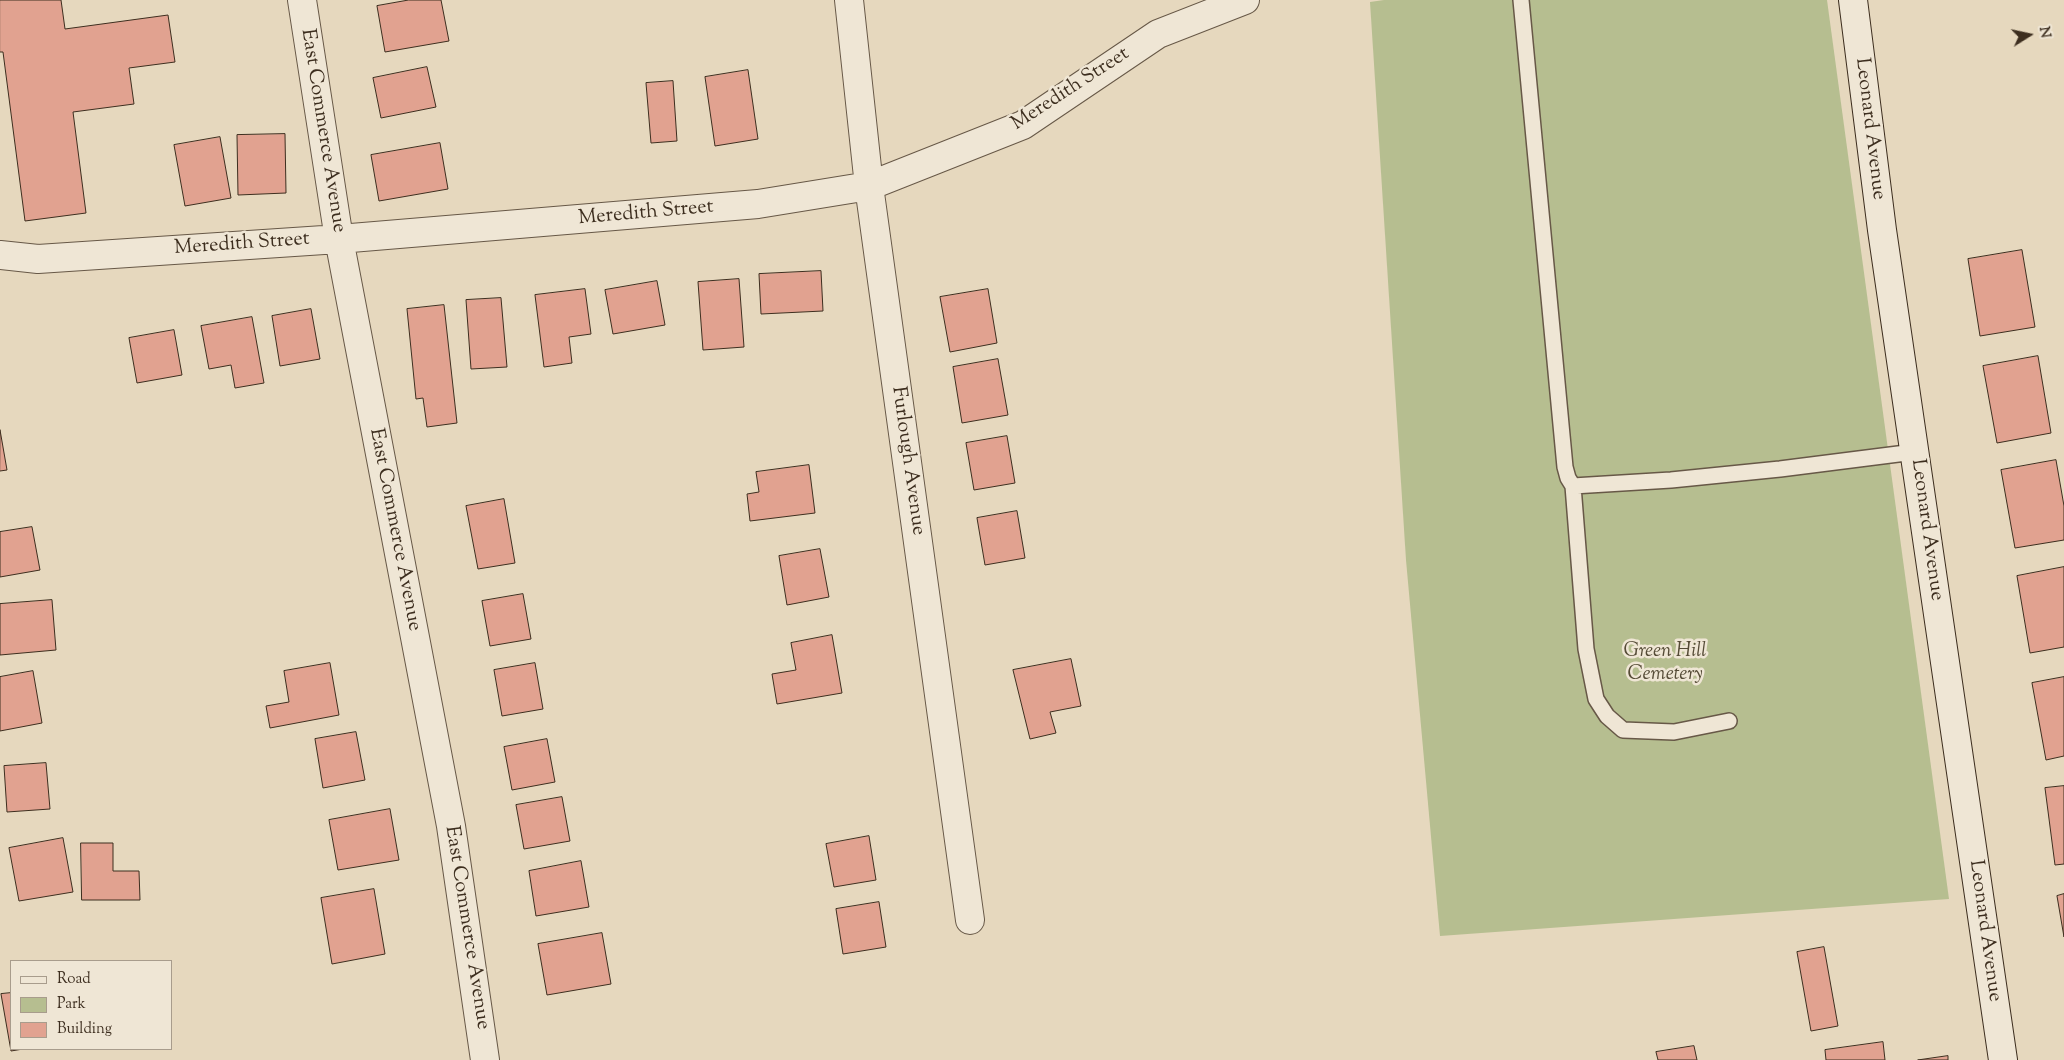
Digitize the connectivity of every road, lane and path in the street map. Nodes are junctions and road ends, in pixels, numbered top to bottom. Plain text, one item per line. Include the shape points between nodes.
1 (302, 0) edge
2 (849, 0) edge
3 (1246, 0) edge
4 (1521, 0) edge
5 (1853, 0) edge
6 (869, 186) junction
7 (339, 239) junction
8 (0, 255) edge
9 (1914, 452) junction
10 (1573, 486) junction
11 (1729, 721) dead end
12 (970, 920) dead end
13 (485, 1060) edge
14 (2003, 1060) edge

1 - 7 street, East Commerce Avenue
2 - 6 street, Furlough Avenue
3 - 6 street, Meredith Street via 1158,34 1023,125
4 - 10 lane via 1565,467
5 - 9 street, Leonard Avenue
6 - 7 street, Meredith Street via 758,204
6 - 12 street, Furlough Avenue
7 - 8 street, Meredith Street via 38,260
7 - 13 street, East Commerce Avenue via 451,826
9 - 10 lane via 1780,470
9 - 14 street, Leonard Avenue
10 - 11 lane via 1586,649 1596,699 1607,716 1623,730 1674,732

